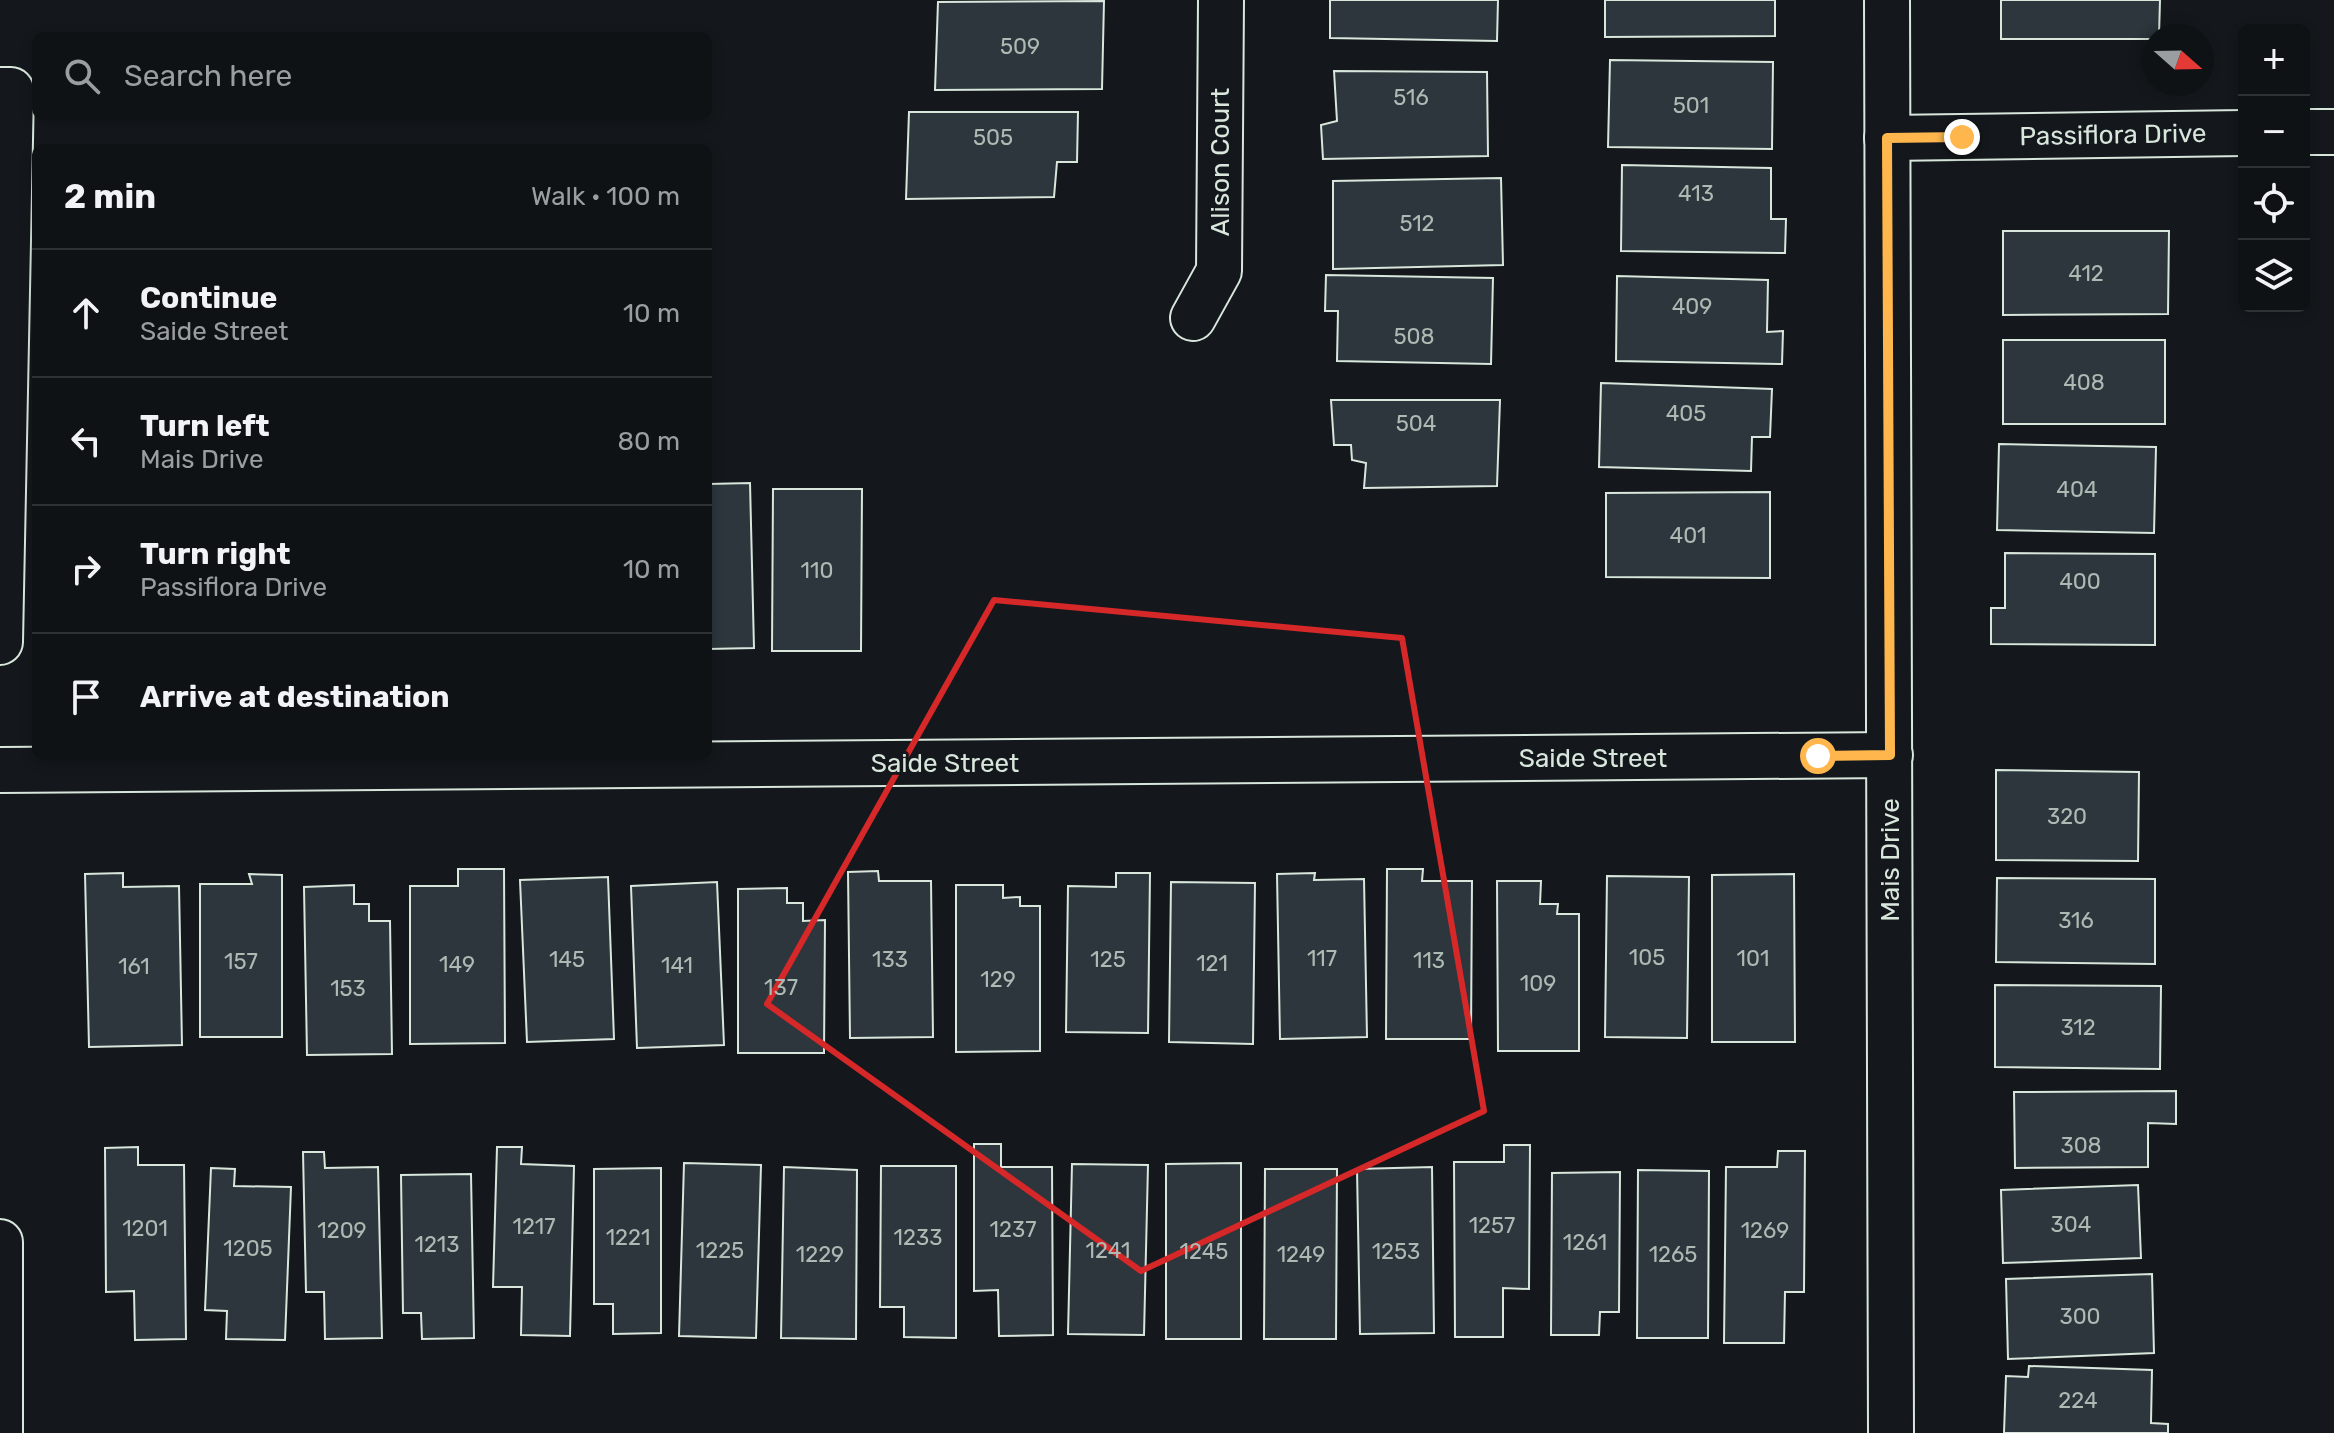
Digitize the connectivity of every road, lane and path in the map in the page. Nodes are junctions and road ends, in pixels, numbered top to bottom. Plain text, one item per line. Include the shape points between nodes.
1 (1221, 0) edge
2 (1887, 0) edge
3 (5, 90) edge
4 (2310, 132) edge
5 (2334, 132) edge
6 (2238, 133) edge
7 (1887, 138) junction
8 (1193, 318) dead end
9 (0, 642) edge
10 (1890, 755) junction
11 (0, 770) edge
12 (0, 1242) edge
13 (0, 1433) edge
14 (1891, 1433) edge

1 - 8 street, Alison Court via 1219,271
2 - 7 street, Mais Drive
3 - 9 street
4 - 5 street
6 - 7 street, Passiflora Drive
7 - 10 street, Mais Drive
10 - 11 street, Saide Street
10 - 14 street, Mais Drive
12 - 13 street

